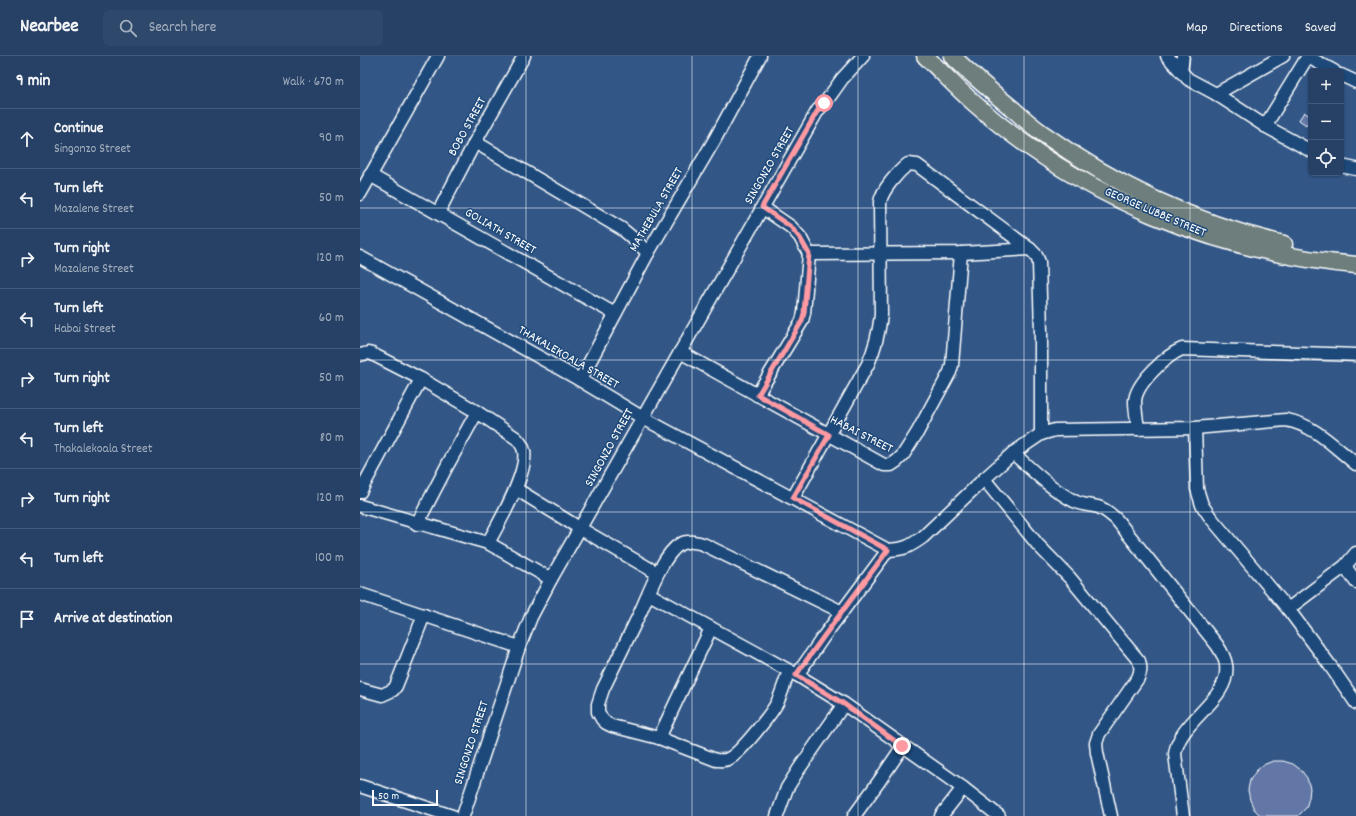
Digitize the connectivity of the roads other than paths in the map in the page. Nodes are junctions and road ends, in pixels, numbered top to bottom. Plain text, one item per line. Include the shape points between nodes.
1 (438, 56) edge
2 (524, 56) edge
3 (760, 56) edge
4 (854, 56) edge
5 (863, 56) edge
6 (925, 56) edge
7 (952, 56) edge
8 (1167, 56) edge
9 (1183, 56) edge
10 (1283, 56) edge
11 (1308, 56) edge
12 (1329, 68) edge
13 (1180, 72) junction
14 (1344, 76) edge
15 (1356, 82) edge
16 (1216, 94) junction
17 (818, 110) junction
18 (1264, 126) junction
19 (475, 142) junction
20 (1308, 149) edge
21 (1344, 167) edge
22 (1356, 169) edge
23 (370, 175) junction
24 (360, 194) edge
25 (762, 207) junction
26 (438, 213) junction
27 (1030, 249) junction
28 (648, 253) junction
29 (961, 253) junction
30 (809, 254) junction
31 (881, 254) junction
32 (360, 257) edge
33 (1356, 259) edge
34 (1356, 265) edge
35 (615, 314) junction
36 (680, 352) junction
37 (360, 355) edge
38 (1356, 355) edge
39 (421, 379) junction
40 (580, 380) junction
41 (758, 395) junction
42 (477, 412) junction
43 (643, 418) junction
44 (1195, 428) junction
45 (1138, 429) junction
46 (1041, 434) junction
47 (829, 435) junction
48 (1013, 453) junction
49 (1356, 464) edge
50 (984, 479) junction
51 (516, 488) junction
52 (360, 492) edge
53 (793, 498) junction
54 (360, 506) edge
55 (418, 524) junction
56 (581, 529) junction
57 (488, 543) junction
58 (888, 550) junction
59 (1356, 553) edge
60 (1345, 566) junction
61 (657, 573) junction
62 (551, 580) junction
63 (1356, 582) edge
64 (360, 594) edge
65 (648, 594) junction
66 (1288, 609) junction
67 (842, 612) junction
68 (424, 614) junction
69 (711, 628) junction
70 (519, 647) junction
71 (793, 673) junction
72 (360, 689) edge
73 (1356, 703) edge
74 (844, 704) junction
75 (659, 738) junction
76 (902, 746) junction
77 (963, 788) junction
78 (361, 789) edge
79 (452, 816) edge
80 (463, 816) edge
81 (777, 816) edge
82 (854, 816) edge
83 (942, 816) edge
84 (999, 816) edge
85 (1111, 816) edge
86 (1183, 816) edge

1 - 23 street
2 - 19 street, BOBO STREET
3 - 28 street, MATHEBULA STREET
4 - 17 street, SINGONZO STREET via 824,94
5 - 17 street, SINGONZO STREET
6 - 34 main road, GEORGE LUBBE STREET via 975,104 1011,133 1059,166 1124,203 1200,233 1249,248
7 - 33 main road, GEORGE LUBBE STREET via 1041,133 1124,185 1170,207 1234,231 1267,241
8 - 13 street
9 - 13 street
10 - 16 street
11 - 12 street
11 - 18 street
13 - 16 street
14 - 15 street
16 - 18 street
17 - 25 street, SINGONZO STREET
18 - 20 street
19 - 26 street, BOBO STREET
19 - 28 street via 622,230
21 - 22 street
23 - 24 street
23 - 26 street, GOLIATH STREET
25 - 30 street via 791,227
25 - 36 street, SINGONZO STREET
26 - 35 street, GOLIATH STREET
27 - 29 street
27 - 31 street via 912,163 902,168 881,196
27 - 46 street via 1039,262
28 - 35 street, MATHEBULA STREET
29 - 31 street
29 - 47 street, HABAI STREET via 950,372 918,433 903,455 891,465 884,465
30 - 31 street
30 - 41 street via 802,321
31 - 47 street via 881,314 874,349
32 - 40 street, THAKALEKOALA STREET
35 - 40 street, MATHEBULA STREET
36 - 41 street, HABAI STREET
36 - 43 street, SINGONZO STREET
37 - 39 street via 372,354
38 - 45 street via 1182,349 1168,357 1143,382 1135,400
39 - 42 street
39 - 52 street
40 - 43 street, THAKALEKOALA STREET
41 - 47 street, HABAI STREET
42 - 51 street via 521,444 524,459
42 - 55 street
43 - 53 street, THAKALEKOALA STREET
43 - 56 street, SINGONZO STREET
44 - 45 street
44 - 49 street via 1286,420 1297,422 1320,434
44 - 66 street via 1197,489 1202,505
45 - 46 street via 1056,430
46 - 48 street
47 - 53 street
48 - 50 street
48 - 86 street via 1060,493 1076,502 1098,507 1116,519 1217,644 1223,655 1226,676 1221,689 1184,733 1176,747
50 - 58 street via 923,537 902,549
50 - 85 street via 1038,545 1070,578 1141,666 1138,678 1099,734 1096,743
51 - 56 street
51 - 57 street
53 - 58 street, THAKALEKOALA STREET
54 - 55 street
55 - 57 street
56 - 61 street
56 - 62 street, SINGONZO STREET
57 - 62 street
58 - 67 street
59 - 60 street
60 - 63 street
60 - 66 street
61 - 65 street
61 - 67 street via 679,545 686,541 694,542 703,544
62 - 70 street, SINGONZO STREET via 531,617
64 - 68 street
65 - 69 street
65 - 75 street via 603,689 598,712 602,719 612,726
66 - 73 street
67 - 71 street
68 - 70 street
68 - 72 street via 393,690 382,695
69 - 71 street
69 - 75 street
70 - 80 street, SINGONZO STREET
71 - 74 street
71 - 75 street via 773,709 756,731 728,759 716,760
74 - 76 street
74 - 81 street via 787,788
76 - 77 street
76 - 82 street
77 - 83 street
77 - 84 street
78 - 79 street

